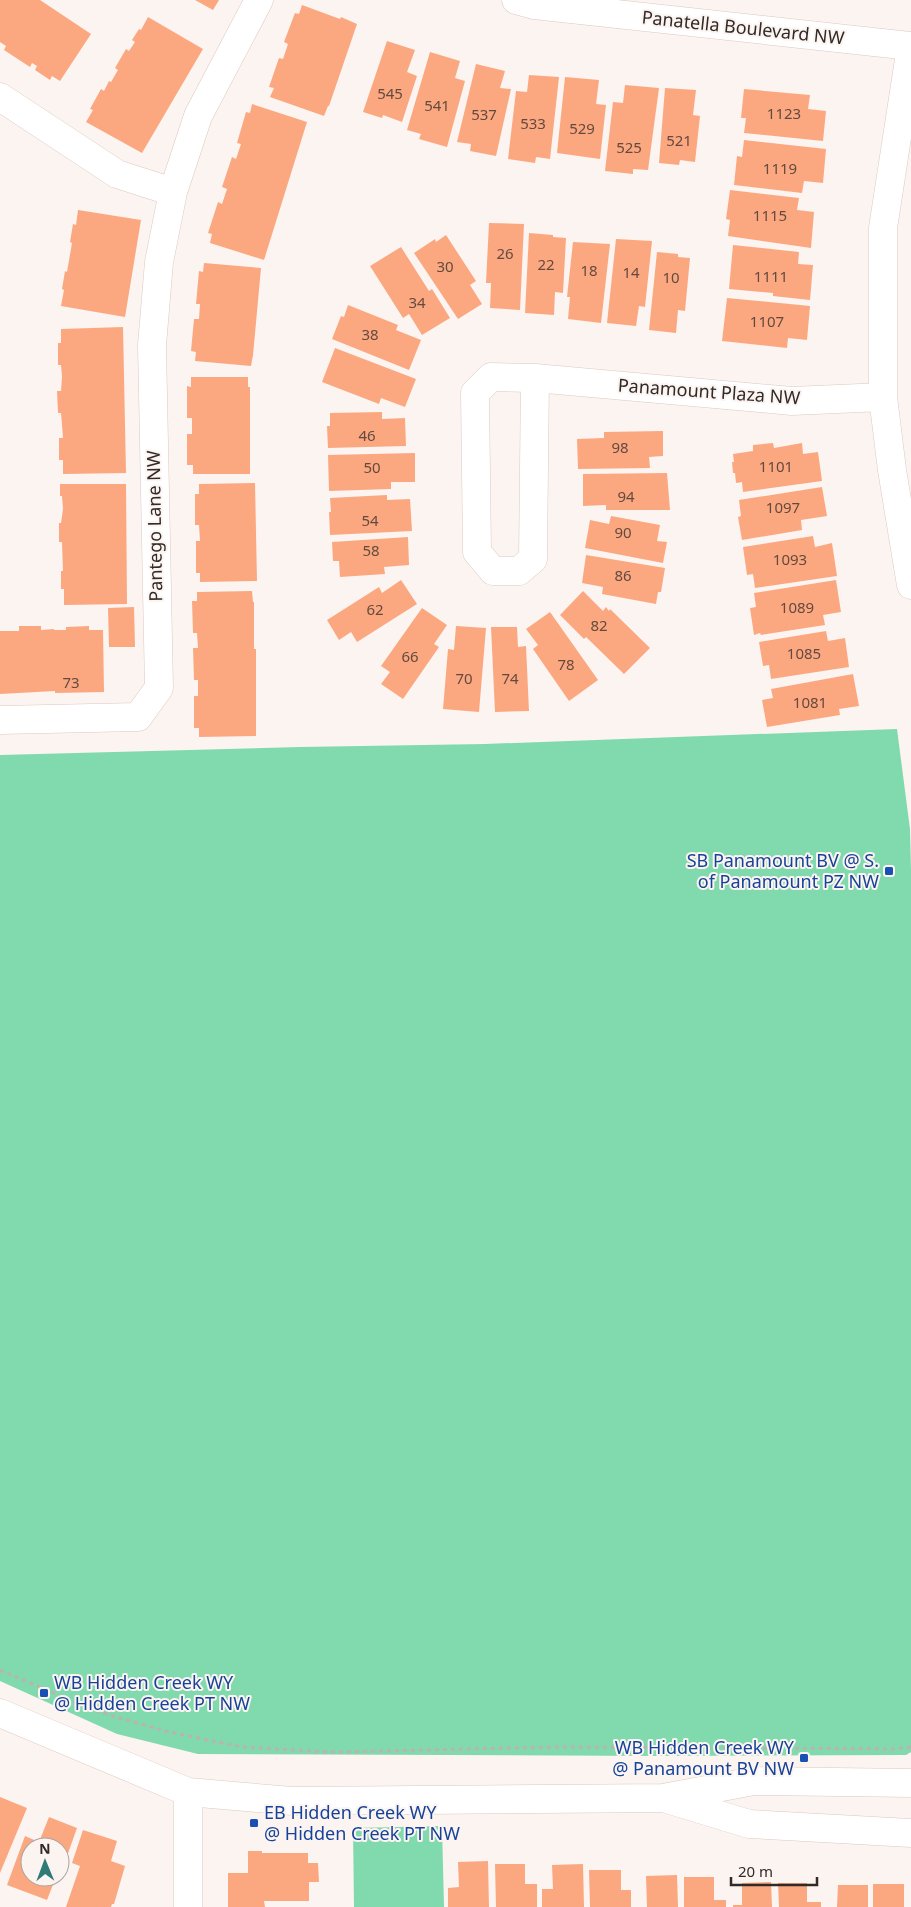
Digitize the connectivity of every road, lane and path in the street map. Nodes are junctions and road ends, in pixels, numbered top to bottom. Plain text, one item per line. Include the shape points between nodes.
1 (259, 0) edge
2 (516, 0) edge
3 (911, 46) edge
4 (0, 97) edge
5 (173, 192) junction
6 (535, 378) junction
7 (883, 397) junction
8 (911, 586) edge
9 (0, 720) edge
10 (0, 1670) edge
11 (0, 1713) edge
12 (911, 1747) edge
13 (911, 1783) edge
14 (188, 1792) junction
15 (663, 1798) junction
16 (911, 1833) edge
17 (188, 1907) edge

1 - 5 street, Pantego Lane NW via 198,116
2 - 3 street, Panatella Boulevard NW via 534,5
3 - 7 street via 883,228
4 - 5 street via 117,174
5 - 9 street, Pantego Lane NW via 160,262 152,345 159,688 138,717
6 - 6 street, Panamount Plaza NW via 491,377 475,393 477,552 493,571 520,571 533,559
6 - 7 street, Panamount Plaza NW via 792,401
7 - 8 street
10 - 12 path via 96,1711 165,1731 241,1747 330,1752 560,1747
11 - 14 street
13 - 15 street via 754,1780
14 - 15 street via 292,1801
14 - 17 street
15 - 16 street via 749,1824

